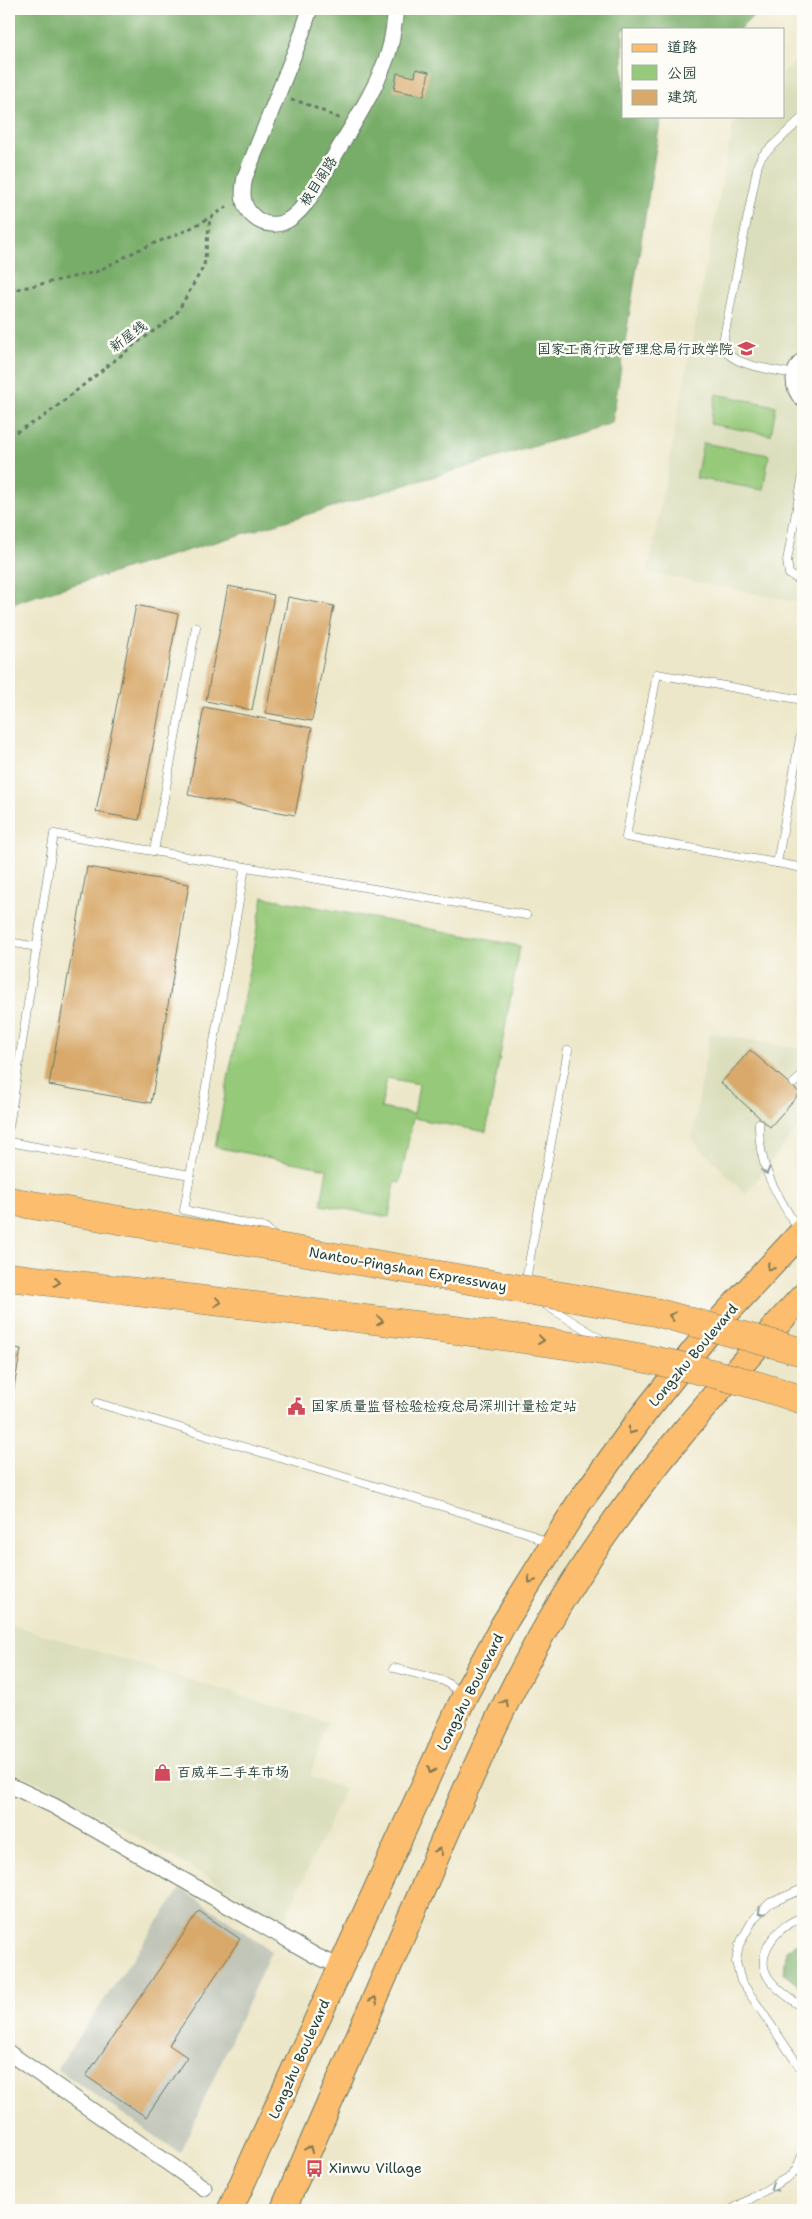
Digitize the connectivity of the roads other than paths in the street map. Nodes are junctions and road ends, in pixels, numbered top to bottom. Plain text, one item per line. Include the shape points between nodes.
1 (310, 9) edge
2 (396, 9) edge
3 (803, 117) edge
4 (803, 360) edge
5 (794, 374) junction
6 (803, 400) edge
7 (803, 475) edge
8 (803, 582) edge
9 (196, 627) dead end
10 (803, 700) edge
11 (803, 722) edge
12 (154, 851) junction
13 (777, 863) junction
14 (245, 867) junction
15 (803, 868) edge
16 (526, 916) dead end
17 (9, 942) edge
18 (37, 947) junction
19 (568, 1050) dead end
20 (803, 1075) edge
21 (794, 1083) dead end
22 (759, 1123) dead end
23 (9, 1127) edge
24 (9, 1142) edge
25 (190, 1175) junction
26 (9, 1194) edge
27 (9, 1202) edge
28 (802, 1232) edge
29 (279, 1242) junction
30 (9, 1277) edge
31 (523, 1294) junction
32 (803, 1296) edge
33 (803, 1352) edge
34 (644, 1366) dead end
35 (803, 1400) edge
36 (97, 1403) dead end
37 (552, 1546) junction
38 (394, 1668) dead end
39 (465, 1695) junction
40 (9, 1785) edge
41 (803, 1889) edge
42 (803, 1917) edge
43 (341, 1968) junction
44 (803, 2008) edge
45 (9, 2053) edge
46 (803, 2072) edge
47 (803, 2154) edge
48 (204, 2188) dead end
49 (230, 2210) edge
50 (283, 2210) edge
51 (731, 2210) edge

1 - 2 street, 极目阁路 via 244,177 242,197 245,207 261,222 276,224 292,218 309,198 382,70
3 - 5 lane via 762,156 758,164 724,337 725,349 731,358
4 - 5 street
5 - 6 street via 794,385
7 - 8 lane via 787,561 789,574
9 - 12 lane
10 - 13 lane via 657,674 626,837
11 - 13 lane
12 - 14 lane
12 - 18 lane via 54,834
13 - 15 lane
14 - 16 lane
14 - 25 lane
17 - 18 lane
18 - 23 lane
19 - 31 lane
20 - 21 lane
22 -> 28 lane via 762,1158 771,1185
24 - 25 lane
25 - 29 lane via 184,1210 266,1228
26 - 29 lane
33 -> 27 highway, Nantou-Pingshan Expressway, bridge via 655,1312
28 -> 37 main road, Longzhu Boulevard via 665,1379
29 - 31 lane
30 -> 35 highway, bridge via 565,1343 669,1364 769,1388
31 - 34 lane
50 -> 32 main road via 486,1742 544,1630 595,1549 651,1471
36 - 37 lane via 481,1518 528,1533
37 -> 39 main road, Longzhu Boulevard
38 - 39 lane via 444,1681
39 -> 43 main road, Longzhu Boulevard
40 - 43 street via 54,1806
41 -> 46 lane via 770,1903 754,1918 739,1945 736,1962 741,1981
42 - 44 lane via 776,1932 764,1955 764,1969 770,1981
43 - 49 main road, Longzhu Boulevard
45 - 48 street
47 -> 51 lane via 796,2170 786,2180

